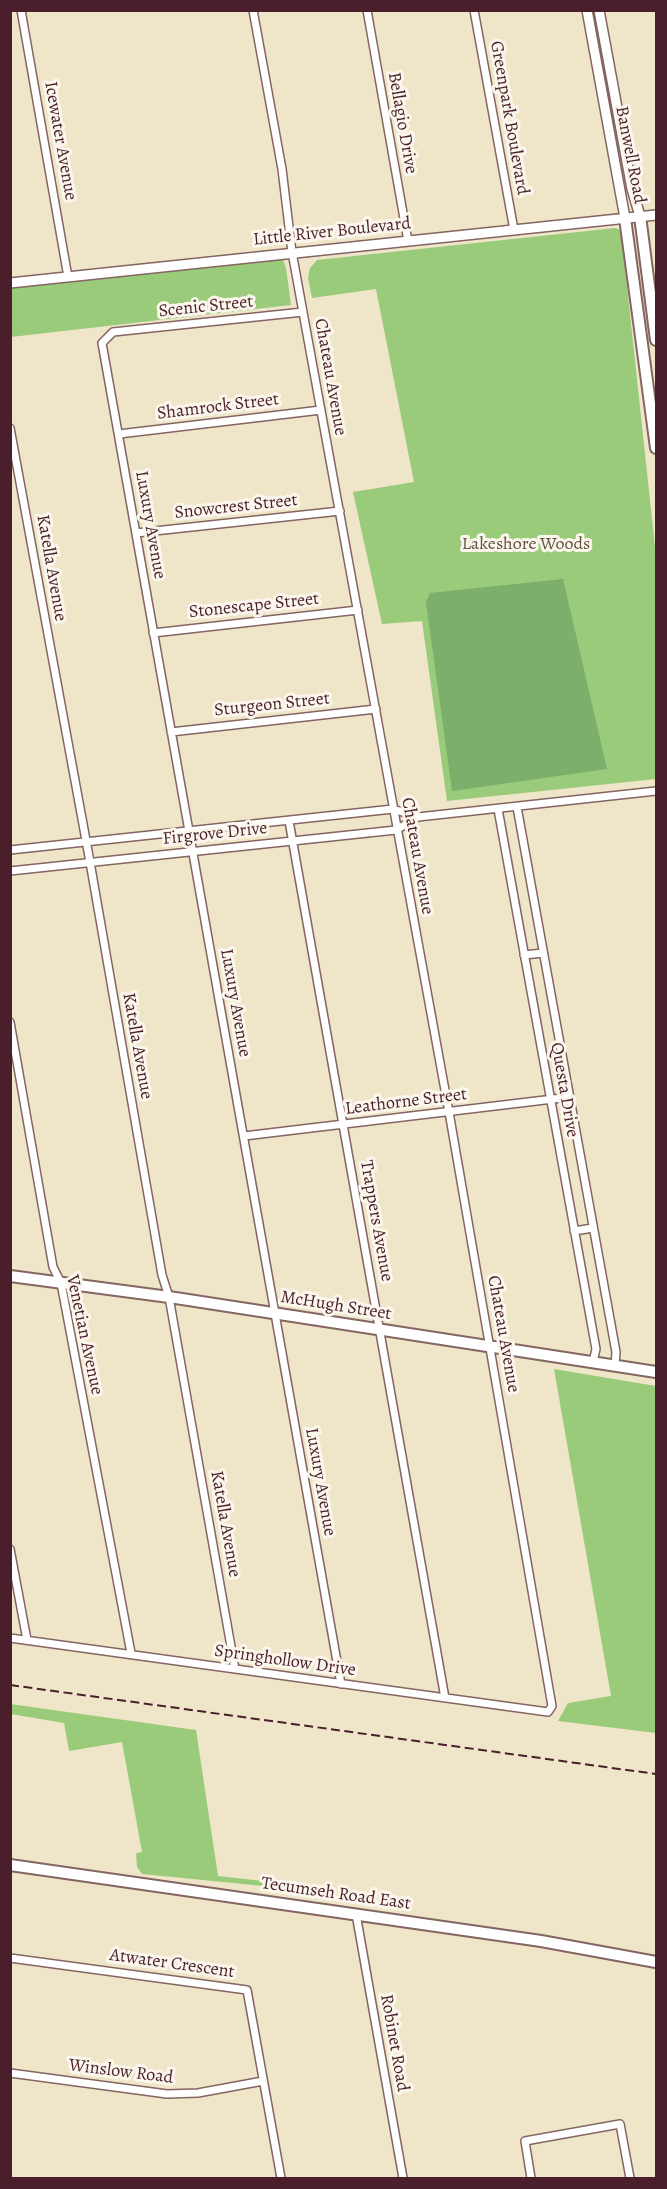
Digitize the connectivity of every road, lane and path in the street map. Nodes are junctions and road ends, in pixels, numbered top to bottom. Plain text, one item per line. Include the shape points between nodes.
1 (21, 10) edge
2 (253, 10) edge
3 (366, 10) edge
4 (474, 10) edge
5 (587, 10) edge
6 (599, 10) edge
7 (611, 76) junction
8 (598, 79) junction
9 (657, 215) edge
10 (640, 216) junction
11 (625, 218) junction
12 (514, 230) junction
13 (408, 241) junction
14 (292, 252) junction
15 (68, 277) junction
16 (10, 283) edge
17 (303, 312) junction
18 (113, 332) joint
19 (657, 340) edge
20 (321, 410) junction
21 (10, 428) edge
22 (119, 434) junction
23 (657, 448) edge
24 (340, 512) junction
25 (136, 533) junction
26 (358, 610) junction
27 (153, 633) junction
28 (376, 709) junction
29 (171, 732) junction
30 (657, 790) edge
31 (517, 807) junction
32 (393, 809) junction
33 (498, 809) junction
34 (418, 817) junction
35 (289, 821) junction
36 (396, 830) junction
37 (189, 832) junction
38 (293, 841) junction
39 (86, 842) junction
40 (10, 850) edge
41 (193, 851) junction
42 (90, 862) junction
43 (10, 871) edge
44 (543, 953) junction
45 (524, 955) junction
46 (10, 1022) edge
47 (570, 1097) junction
48 (550, 1100) junction
49 (449, 1112) junction
50 (344, 1125) junction
51 (244, 1136) junction
52 (593, 1228) junction
53 (574, 1231) junction
54 (10, 1276) edge
55 (61, 1283) junction
56 (169, 1297) junction
57 (275, 1313) junction
58 (380, 1329) junction
59 (489, 1346) junction
60 (593, 1362) junction
61 (615, 1365) junction
62 (657, 1372) edge
63 (10, 1549) edge
64 (10, 1638) edge
65 (27, 1640) junction
66 (130, 1653) junction
67 (236, 1669) junction
68 (341, 1684) junction
69 (446, 1698) junction
70 (552, 1706) joint
71 (10, 1865) edge
72 (356, 1914) junction
73 (10, 1958) edge
74 (657, 1962) edge
75 (10, 2073) edge
76 (263, 2081) junction
77 (281, 2178) edge
78 (403, 2178) edge
79 (531, 2178) edge
80 (630, 2178) edge

1 - 15 street, Icewater Avenue
2 - 14 street, Chateau Avenue via 282,169
3 - 13 street, Bellagio Drive
4 - 12 street, Greenpark Boulevard
5 - 8 street, Banwell Road
6 - 7 street, Banwell Road
7 - 8 street
7 - 10 street, Banwell Road
8 - 11 street, Banwell Road
9 - 10 street, Little River Boulevard
10 - 11 street, Little River Boulevard
10 - 19 main road, Banwell Road
11 - 12 street, Little River Boulevard
11 - 23 main road, Banwell Road
12 - 13 street, Little River Boulevard
13 - 14 street, Little River Boulevard
14 - 15 street, Little River Boulevard
14 - 17 street, Chateau Avenue
15 - 16 street, Little River Boulevard
17 - 18 street, Scenic Street
17 - 20 street, Chateau Avenue
18 - 22 street, Luxury Avenue via 102,343
20 - 22 street, Shamrock Street
20 - 24 street, Chateau Avenue
21 - 39 street, Katella Avenue
22 - 25 street, Luxury Avenue
24 - 25 street, Snowcrest Street
24 - 26 street, Chateau Avenue
25 - 27 street, Luxury Avenue
26 - 27 street, Stonescape Street
26 - 28 street, Chateau Avenue
27 - 29 street, Luxury Avenue
28 - 29 street, Sturgeon Street
28 - 32 street, Chateau Avenue
29 - 37 street, Luxury Avenue
30 - 31 street, Firgrove Drive
31 - 33 street, Firgrove Drive
31 - 44 street, Questa Drive
32 - 34 street, Firgrove Drive
32 - 35 street, Firgrove Drive
32 - 36 street, Chateau Avenue
33 - 34 street, Firgrove Drive
33 - 45 street, Questa Drive
34 - 36 street, Firgrove Drive
35 - 37 street, Firgrove Drive
35 - 38 street, Trappers Avenue
36 - 38 street, Firgrove Drive
36 - 49 street, Chateau Avenue
37 - 39 street, Firgrove Drive
37 - 41 street, Luxury Avenue
38 - 41 street, Firgrove Drive
38 - 50 street, Trappers Avenue
39 - 40 street, Firgrove Drive
39 - 42 street, Katella Avenue
41 - 42 street, Firgrove Drive
41 - 51 street, Luxury Avenue
42 - 43 street, Firgrove Drive
42 - 56 street, Katella Avenue
44 - 45 street
44 - 47 street, Questa Drive
45 - 48 street, Questa Drive
46 - 55 street, Venetian Avenue via 53,1267
47 - 48 street, Leathorne Street
47 - 52 street, Questa Drive
48 - 49 street, Leathorne Street
48 - 53 street, Questa Drive
49 - 50 street, Leathorne Street
49 - 59 street, Chateau Avenue
50 - 51 street, Leathorne Street
50 - 58 street, Trappers Avenue
51 - 57 street, Luxury Avenue
52 - 53 street
52 - 61 street, Questa Drive via 616,1352
53 - 60 street, Questa Drive via 596,1349
54 - 55 main road, McHugh Street
55 - 56 main road, McHugh Street
55 - 66 street, Venetian Avenue
56 - 57 main road, McHugh Street
56 - 67 street, Katella Avenue
57 - 58 main road, McHugh Street
57 - 68 street, Luxury Avenue
58 - 59 main road, McHugh Street
58 - 69 street, Trappers Avenue
59 - 60 main road, McHugh Street
59 - 70 street, Chateau Avenue
60 - 61 main road, McHugh Street
61 - 62 main road, McHugh Street
63 - 65 street
64 - 65 street, Springhollow Drive
65 - 66 street, Springhollow Drive
66 - 67 street, Springhollow Drive
67 - 68 street, Springhollow Drive
68 - 69 street, Springhollow Drive
69 - 70 street, Springhollow Drive via 548,1712
71 - 72 main road, Tecumseh Road East
72 - 74 main road, Tecumseh Road East
72 - 78 street, Robinet Road
73 - 76 street, Atwater Crescent via 247,1990
75 - 76 street, Winslow Road via 167,2094 198,2093
76 - 77 street, Atwater Crescent
79 - 80 street via 525,2140 620,2124

